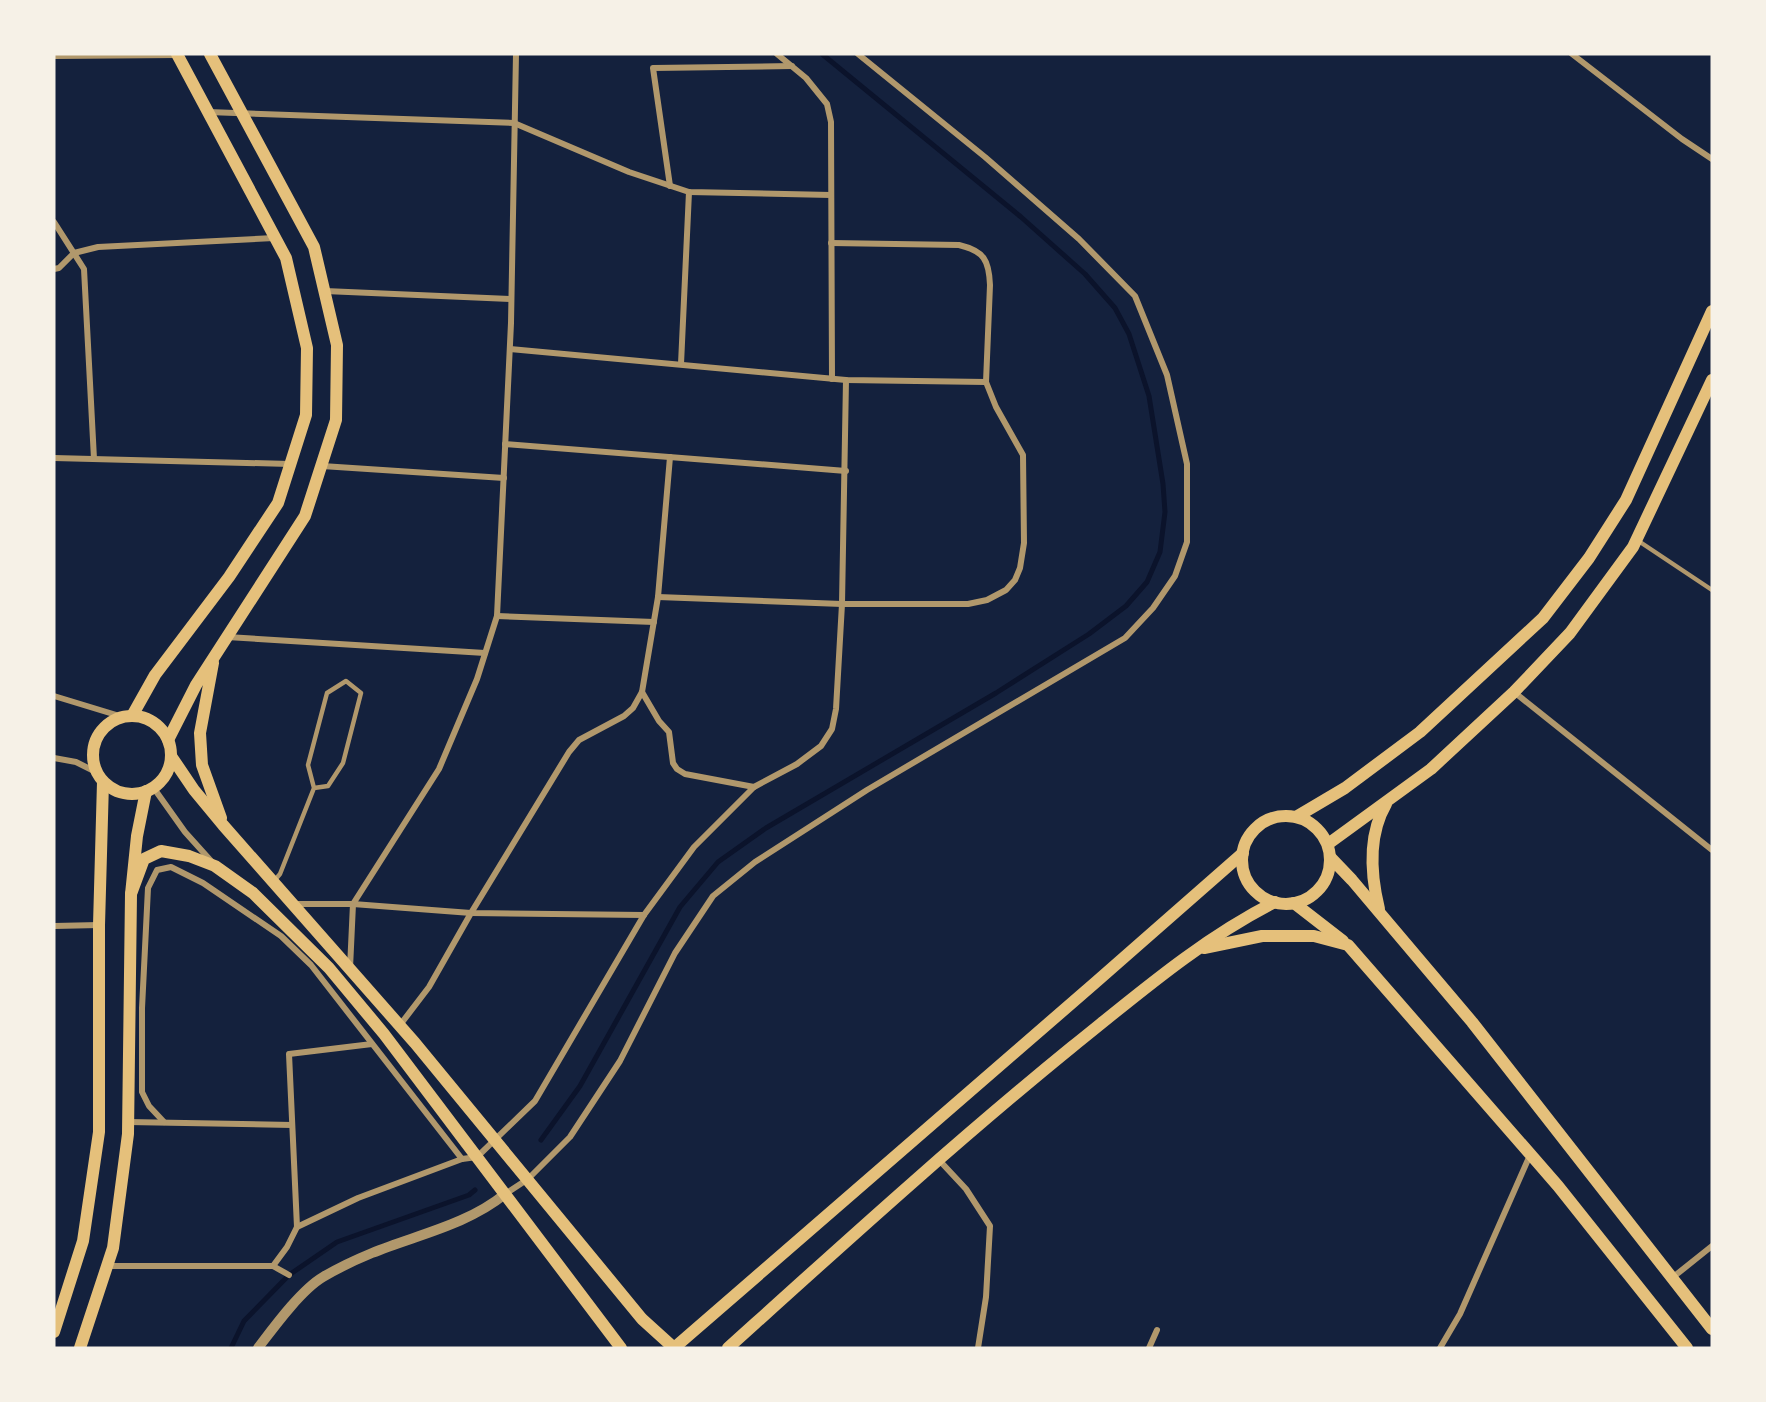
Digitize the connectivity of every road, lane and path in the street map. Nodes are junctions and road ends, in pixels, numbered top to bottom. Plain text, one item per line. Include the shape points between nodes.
1 (177, 54) edge
2 (210, 54) edge
3 (516, 54) edge
4 (777, 54) edge
5 (858, 54) edge
6 (1572, 54) edge
7 (54, 56) edge
8 (792, 66) junction
9 (208, 112) junction
10 (243, 114) junction
11 (514, 123) junction
12 (1712, 159) edge
13 (670, 186) junction
14 (689, 192) junction
15 (831, 195) junction
16 (54, 222) edge
17 (275, 238) junction
18 (831, 243) junction
19 (74, 253) junction
20 (54, 269) edge
21 (324, 291) junction
22 (511, 299) junction
23 (1712, 310) edge
24 (510, 349) junction
25 (681, 364) junction
26 (832, 379) junction
27 (846, 380) junction
28 (1712, 380) edge
29 (986, 382) junction
30 (505, 444) junction
31 (670, 457) junction
32 (54, 459) edge
33 (94, 459) junction
34 (291, 464) junction
35 (321, 466) junction
36 (846, 471) junction
37 (504, 478) junction
38 (1636, 539) junction
39 (1712, 590) edge
40 (658, 597) junction
41 (842, 604) junction
42 (497, 616) junction
43 (654, 622) junction
44 (226, 637) junction
45 (485, 653) junction
46 (214, 656) junction
47 (642, 692) junction
48 (1514, 692) junction
49 (54, 696) edge
50 (128, 716) junction
51 (168, 740) junction
52 (171, 756) junction
53 (54, 759) edge
54 (99, 777) junction
55 (754, 787) junction
56 (314, 788) junction
57 (150, 789) junction
58 (1388, 800) junction
59 (1296, 817) junction
60 (223, 825) junction
61 (1712, 850) edge
62 (1329, 851) junction
63 (1243, 853) junction
64 (215, 866) junction
65 (274, 881) junction
66 (131, 894) junction
67 (1275, 902) junction
68 (353, 903) junction
69 (1294, 903) junction
70 (295, 904) junction
71 (471, 913) junction
72 (1380, 914) junction
73 (644, 915) junction
74 (99, 925) junction
75 (54, 926) edge
76 (1348, 945) junction
77 (1197, 950) junction
78 (350, 968) junction
79 (400, 1026) junction
80 (372, 1044) junction
81 (129, 1122) junction
82 (164, 1122) junction
83 (292, 1125) junction
84 (495, 1140) junction
85 (1530, 1155) junction
86 (477, 1157) junction
87 (462, 1159) junction
88 (939, 1160) junction
89 (528, 1179) junction
90 (505, 1194) junction
91 (297, 1227) junction
92 (1712, 1246) edge
93 (107, 1266) junction
94 (273, 1266) junction
95 (289, 1275) dead end
96 (1672, 1278) junction
97 (1712, 1329) edge
98 (1157, 1330) dead end
99 (54, 1332) edge
100 (80, 1348) edge
101 (258, 1348) edge
102 (621, 1348) edge
103 (674, 1348) edge
104 (728, 1348) edge
105 (978, 1348) edge
106 (1149, 1348) edge
107 (1440, 1348) edge
108 (1687, 1348) edge

1 - 7 street
1 - 9 main road
2 - 10 main road
3 - 11 street
4 - 8 street
5 - 89 street via 1070,231 1135,296 1167,375 1187,464 1187,542 1175,576 1125,638 867,790 755,862 713,896 675,952 620,1061 570,1137
6 - 12 street
8 - 13 street via 653,68
8 - 15 street via 827,104 831,122
9 - 10 street
9 - 17 main road
10 - 11 street
10 - 21 main road via 314,247
11 - 13 street
11 - 22 street
13 - 14 street
14 - 15 street
14 - 25 street
15 - 18 street
16 - 19 street
17 - 19 street via 98,247
17 - 34 main road via 286,258 308,348 306,416
18 - 26 street
18 - 29 street via 959,245 973,248 985,258 990,285
19 - 20 street
19 - 33 street via 84,269
21 - 22 street
21 - 35 main road via 337,345 336,420
22 - 24 street
23 - 59 main road via 1626,500 1544,618 1420,732 1345,788
24 - 25 street
24 - 30 street
25 - 26 street
26 - 27 street
27 - 29 street
27 - 36 street
28 - 38 main road
29 - 41 street via 1023,455 1024,543 1015,580 987,600 968,603
30 - 31 street
30 - 37 street
31 - 36 street
31 - 40 street
32 - 33 street
33 - 34 street
34 - 50 main road via 278,503
35 - 37 street
35 - 44 main road via 305,516
36 - 41 street
37 - 42 street
38 - 39 lane
38 - 48 main road via 1570,633
40 - 41 street
40 - 43 street
41 - 55 street via 832,729 821,747
42 - 43 street
42 - 45 street
43 - 47 street
44 - 45 street
44 - 46 main road
45 - 68 street via 439,769
46 - 51 main road
46 - 60 main road via 200,733 202,765
47 - 55 street via 669,732 677,769 685,774
47 - 71 street via 624,716 579,740 569,752
48 - 58 main road via 1431,769
48 - 61 street
49 - 50 street
50 - 51 main road via 150,721
50 - 54 main road via 113,721 98,736 93,762
51 - 52 main road
52 - 57 main road via 166,775
52 - 60 main road
53 - 54 street via 76,762
54 - 57 main road via 123,794 140,794
54 - 74 main road
55 - 73 street via 694,847
56 - 56 lane via 308,765 327,693 346,681 362,693 343,763 328,786
56 - 65 lane
57 - 64 street
57 - 66 main road via 137,836
58 - 62 main road
58 - 72 main road via 1375,830 1372,883
59 - 62 main road via 1315,827
59 - 63 main road via 1282,816 1256,828
60 - 65 main road
62 - 69 main road via 1325,882 1317,892
62 - 72 main road
63 - 67 main road via 1246,878 1253,889
63 - 103 main road
64 - 66 main road via 161,851 144,858
64 - 86 main road via 253,893 329,968
65 - 70 main road
66 - 81 main road
67 - 69 main road
67 - 77 main road via 1238,921
68 - 70 street
68 - 71 street
68 - 78 street
69 - 76 main road
70 - 78 main road
71 - 73 street
71 - 79 street via 429,987
72 - 96 main road via 1472,1022
73 - 84 street via 535,1101
74 - 75 street
74 - 99 main road via 99,1132 83,1241
76 - 77 main road via 1314,936 1262,936
76 - 85 main road
77 - 88 main road via 1036,1077
78 - 79 main road
79 - 84 main road
80 - 82 street via 311,965 281,936 203,883 171,867 157,870 147,888 142,1092
80 - 83 street via 289,1054
80 - 87 street
81 - 82 street
81 - 93 main road
82 - 83 street
83 - 91 street
84 - 86 street
84 - 89 main road
85 - 107 street via 1460,1314
85 - 108 main road
86 - 87 street
86 - 90 main road
87 - 91 street via 358,1198
88 - 104 main road
88 - 105 street via 966,1189 990,1226
89 - 90 street
89 - 103 main road via 642,1318
90 - 101 street via 453,1223 371,1253 321,1279 285,1313
90 - 102 main road
91 - 94 street
92 - 96 street
93 - 94 street
93 - 100 main road
94 - 95 street
96 - 97 main road
98 - 106 street

